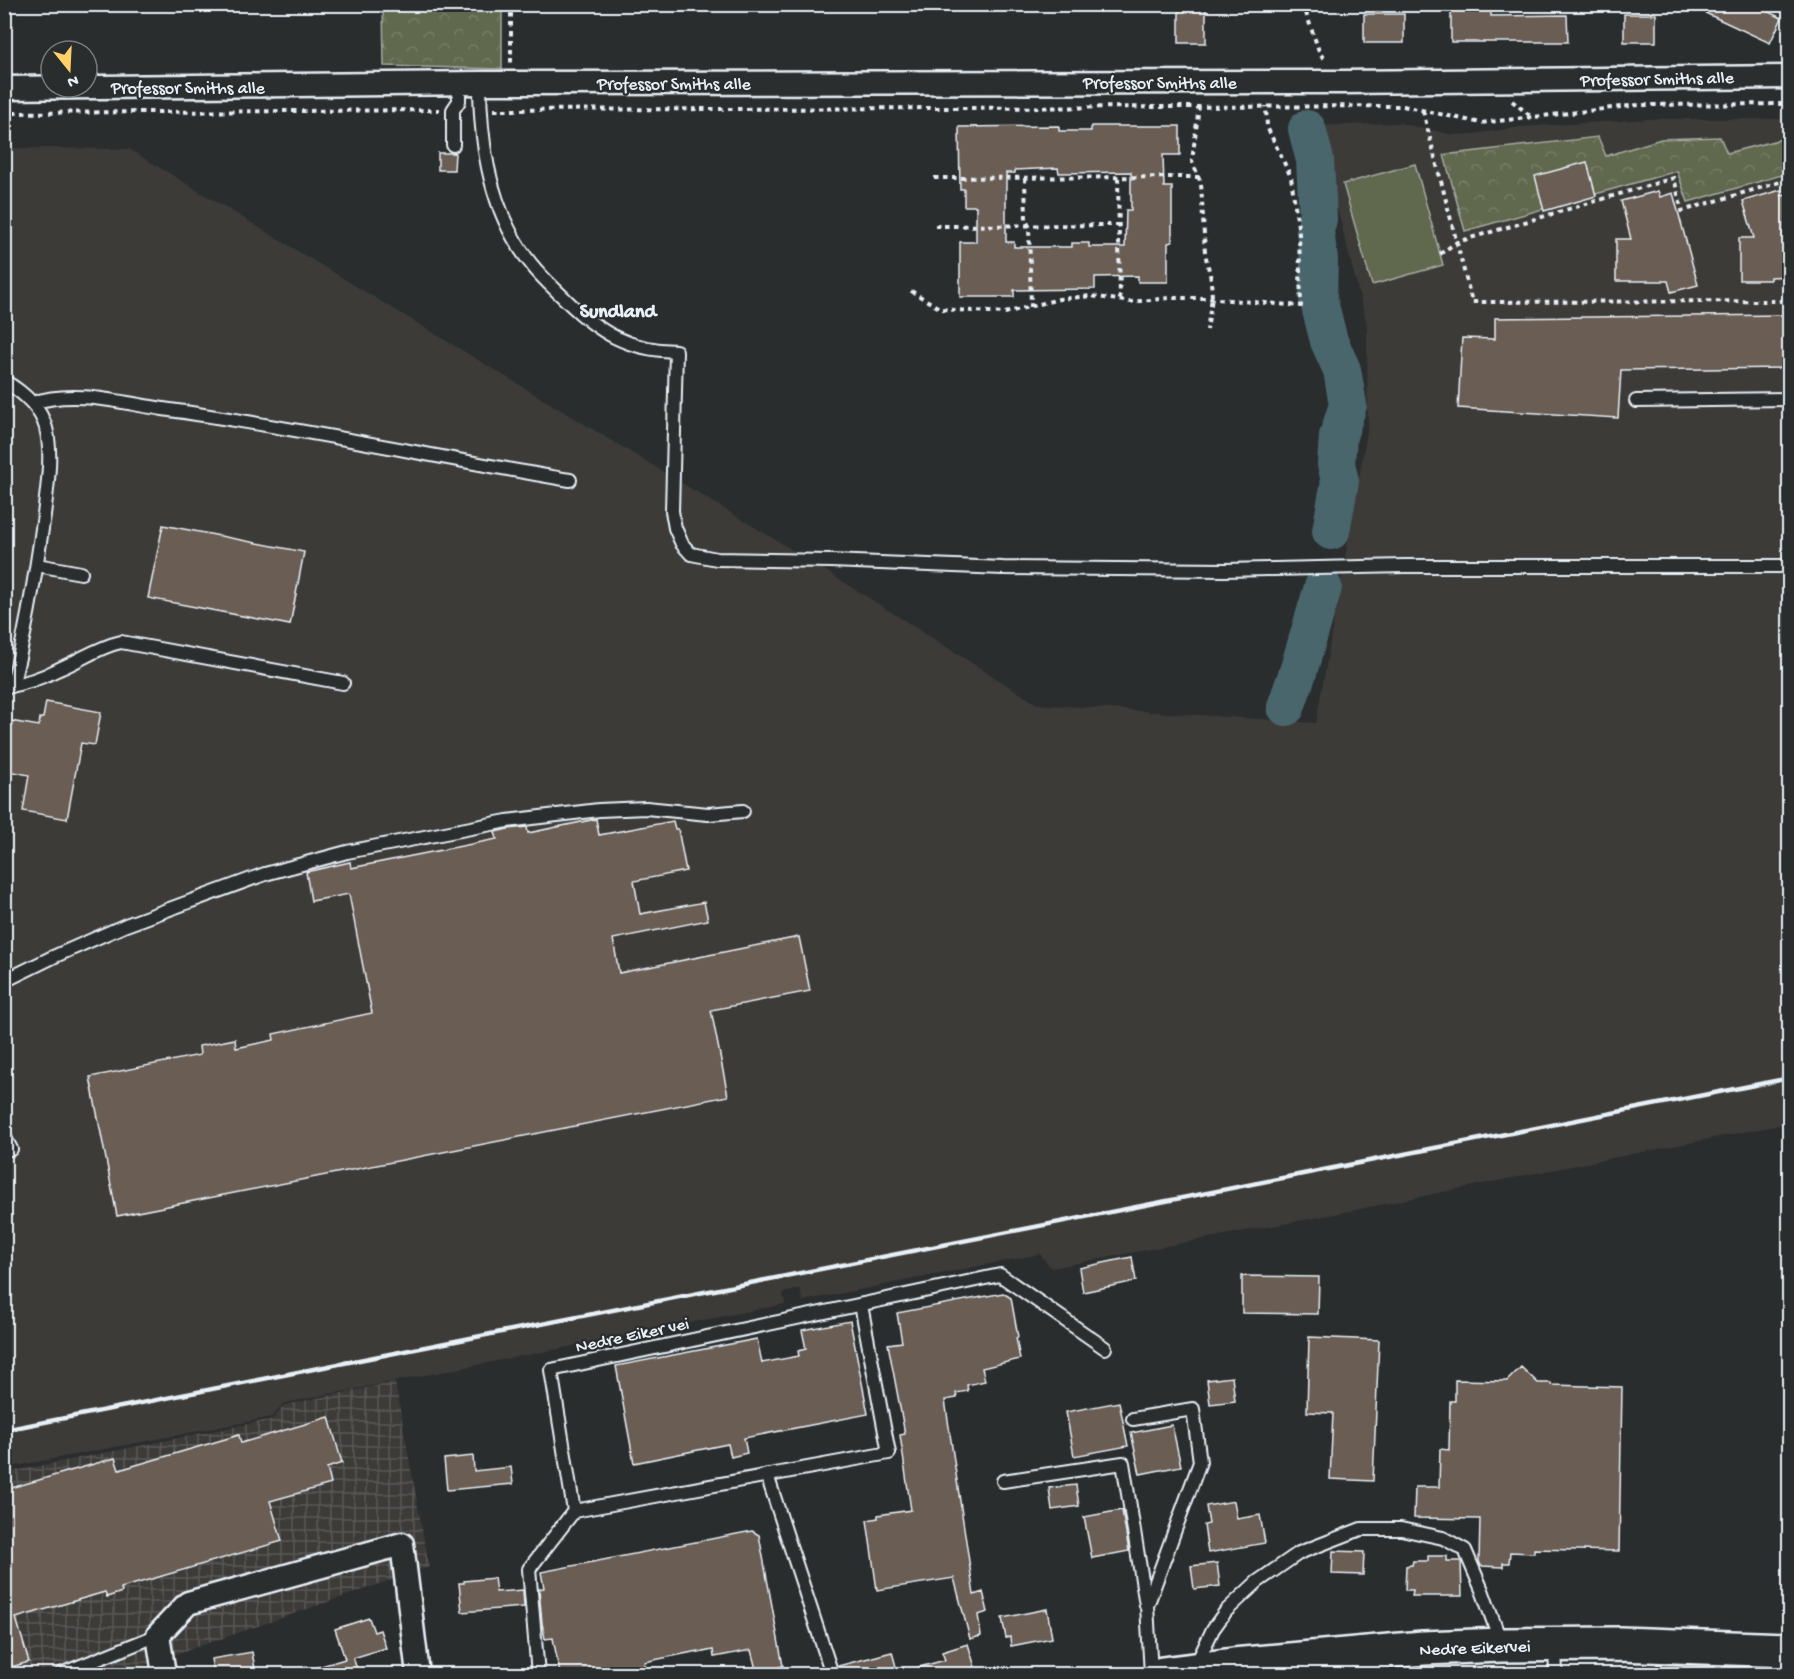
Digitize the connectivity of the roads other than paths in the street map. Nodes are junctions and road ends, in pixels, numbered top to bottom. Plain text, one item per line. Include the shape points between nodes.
1 (1790, 76) edge
2 (470, 83) junction
3 (4, 88) edge
4 (453, 145) dead end
5 (4, 381) edge
6 (1790, 399) edge
7 (1636, 401) dead end
8 (33, 403) junction
9 (570, 480) dead end
10 (37, 565) junction
11 (1790, 566) edge
12 (81, 573) dead end
13 (343, 683) dead end
14 (8, 686) edge
15 (743, 811) dead end
16 (4, 981) edge
17 (4, 1136) edge
18 (10, 1149) dead end
19 (861, 1305) junction
20 (1105, 1348) dead end
21 (1133, 1419) dead end
22 (767, 1475) junction
23 (1003, 1481) dead end
24 (574, 1511) junction
25 (1147, 1606) junction
26 (158, 1635) junction
27 (1502, 1645) junction
28 (1790, 1650) edge
29 (1555, 1659) edge
30 (1195, 1669) junction
31 (61, 1674) edge
32 (164, 1674) edge
33 (418, 1674) edge
34 (537, 1674) edge
35 (832, 1674) edge
36 (1151, 1674) edge
37 (1162, 1674) edge

1 - 2 street, Professor Smiths alle via 1344,82
2 - 3 street, Professor Smiths alle
2 - 4 lane via 453,110
2 - 11 lane via 480,110 488,169 497,199 517,244 531,264 577,312 617,340 676,351 672,511 678,536 691,554 1003,568
5 - 8 lane
6 - 7 lane
8 - 9 lane via 46,398 87,399 245,420
8 - 10 lane via 46,427 48,450
10 - 12 lane
10 - 14 lane
13 - 14 lane via 121,642 103,646 34,680
15 - 16 lane via 708,814 646,808 599,810 507,821 347,852 265,874 126,925
17 - 18 lane
19 - 20 lane, Nedre Eiker vei via 1000,1275
19 - 22 lane via 889,1453
19 - 24 lane, Nedre Eiker vei via 551,1370
21 - 25 lane via 1193,1409 1200,1462
22 - 24 lane
22 - 35 lane
23 - 25 lane via 1123,1463
24 - 34 lane via 529,1569
25 - 36 lane
26 - 31 lane
26 - 32 street
26 - 33 street via 188,1603 402,1544
27 - 29 main road, Nedre Eikervei
27 - 30 main road, Nedre Eikervei via 1422,1648
27 - 30 lane via 1465,1551 1443,1538 1401,1529 1361,1530 1299,1552 1257,1582 1213,1629
28 - 29 main road, Nedre Eikervei via 1620,1644
30 - 37 main road, Nedre Eikervei

